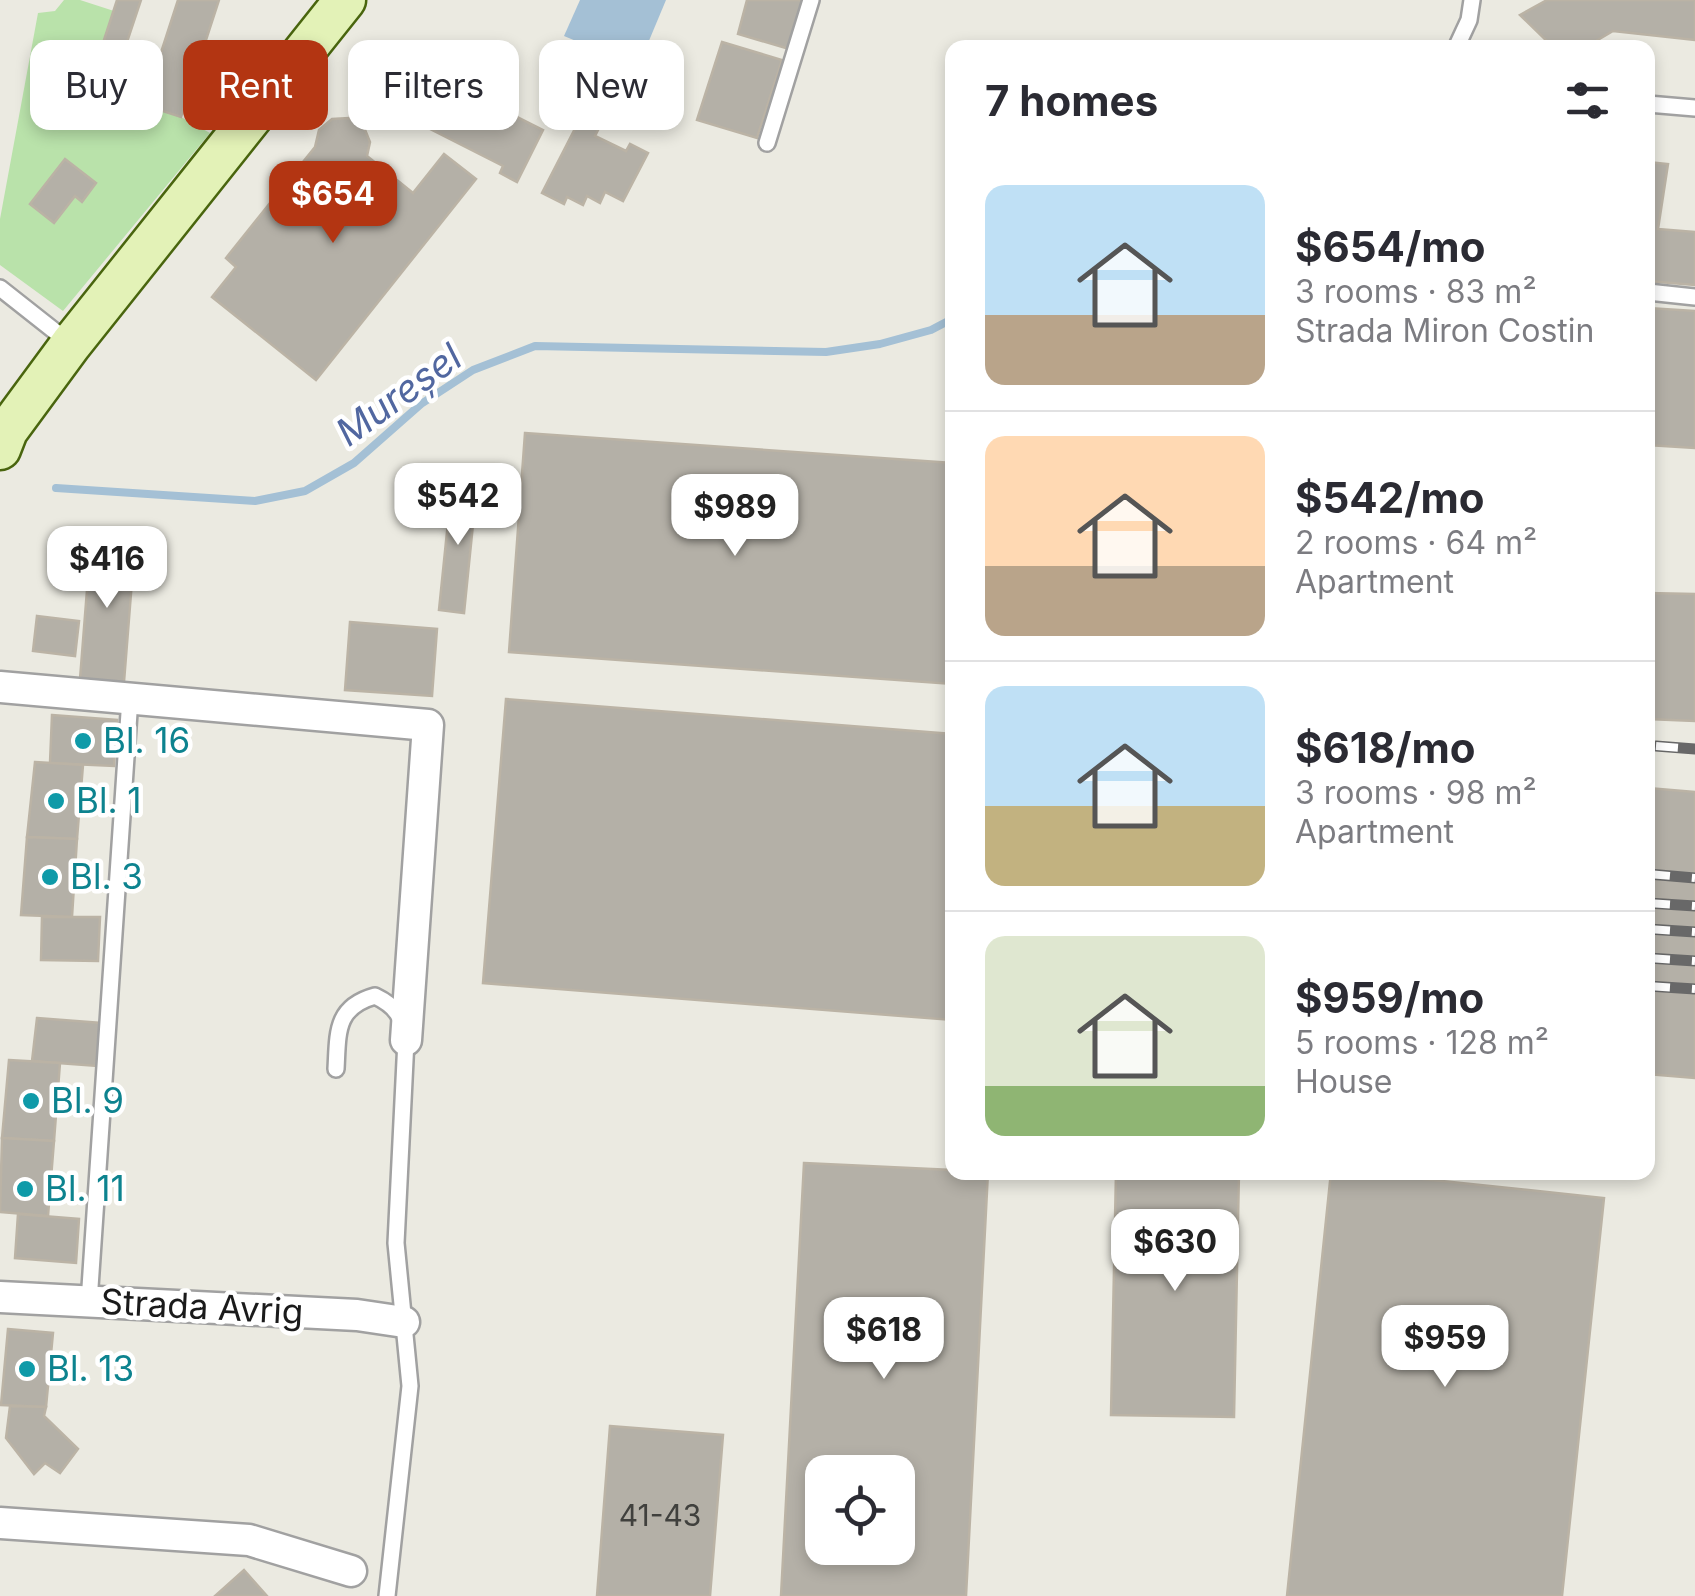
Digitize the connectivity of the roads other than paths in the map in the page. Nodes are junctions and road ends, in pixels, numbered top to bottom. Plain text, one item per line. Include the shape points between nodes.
1 (345, 0) edge
2 (811, 0) edge
3 (1472, 0) edge
4 (1460, 40) edge
5 (1655, 105) edge
6 (1695, 108) edge
7 (766, 143) dead end
8 (0, 288) edge
9 (1655, 293) edge
10 (1695, 297) edge
11 (71, 344) junction
12 (0, 449) edge
13 (0, 688) edge
14 (130, 698) junction
15 (406, 1040) junction
16 (336, 1069) dead end
17 (0, 1298) edge
18 (90, 1302) junction
19 (404, 1322) junction
20 (0, 1523) edge
21 (351, 1571) dead end
22 (387, 1596) edge

1 - 11 main road
2 - 7 lane
3 - 4 lane
5 - 6 lane
8 - 11 lane
9 - 10 lane
11 - 12 main road
13 - 14 street
14 - 15 street via 428,725
14 - 18 lane
15 - 16 lane via 389,1003 375,996 360,1000 342,1020
15 - 19 lane via 396,1243
17 - 18 street, Strada Avrig
18 - 19 street, Strada Avrig
19 - 22 lane via 410,1386
20 - 21 street via 248,1540

